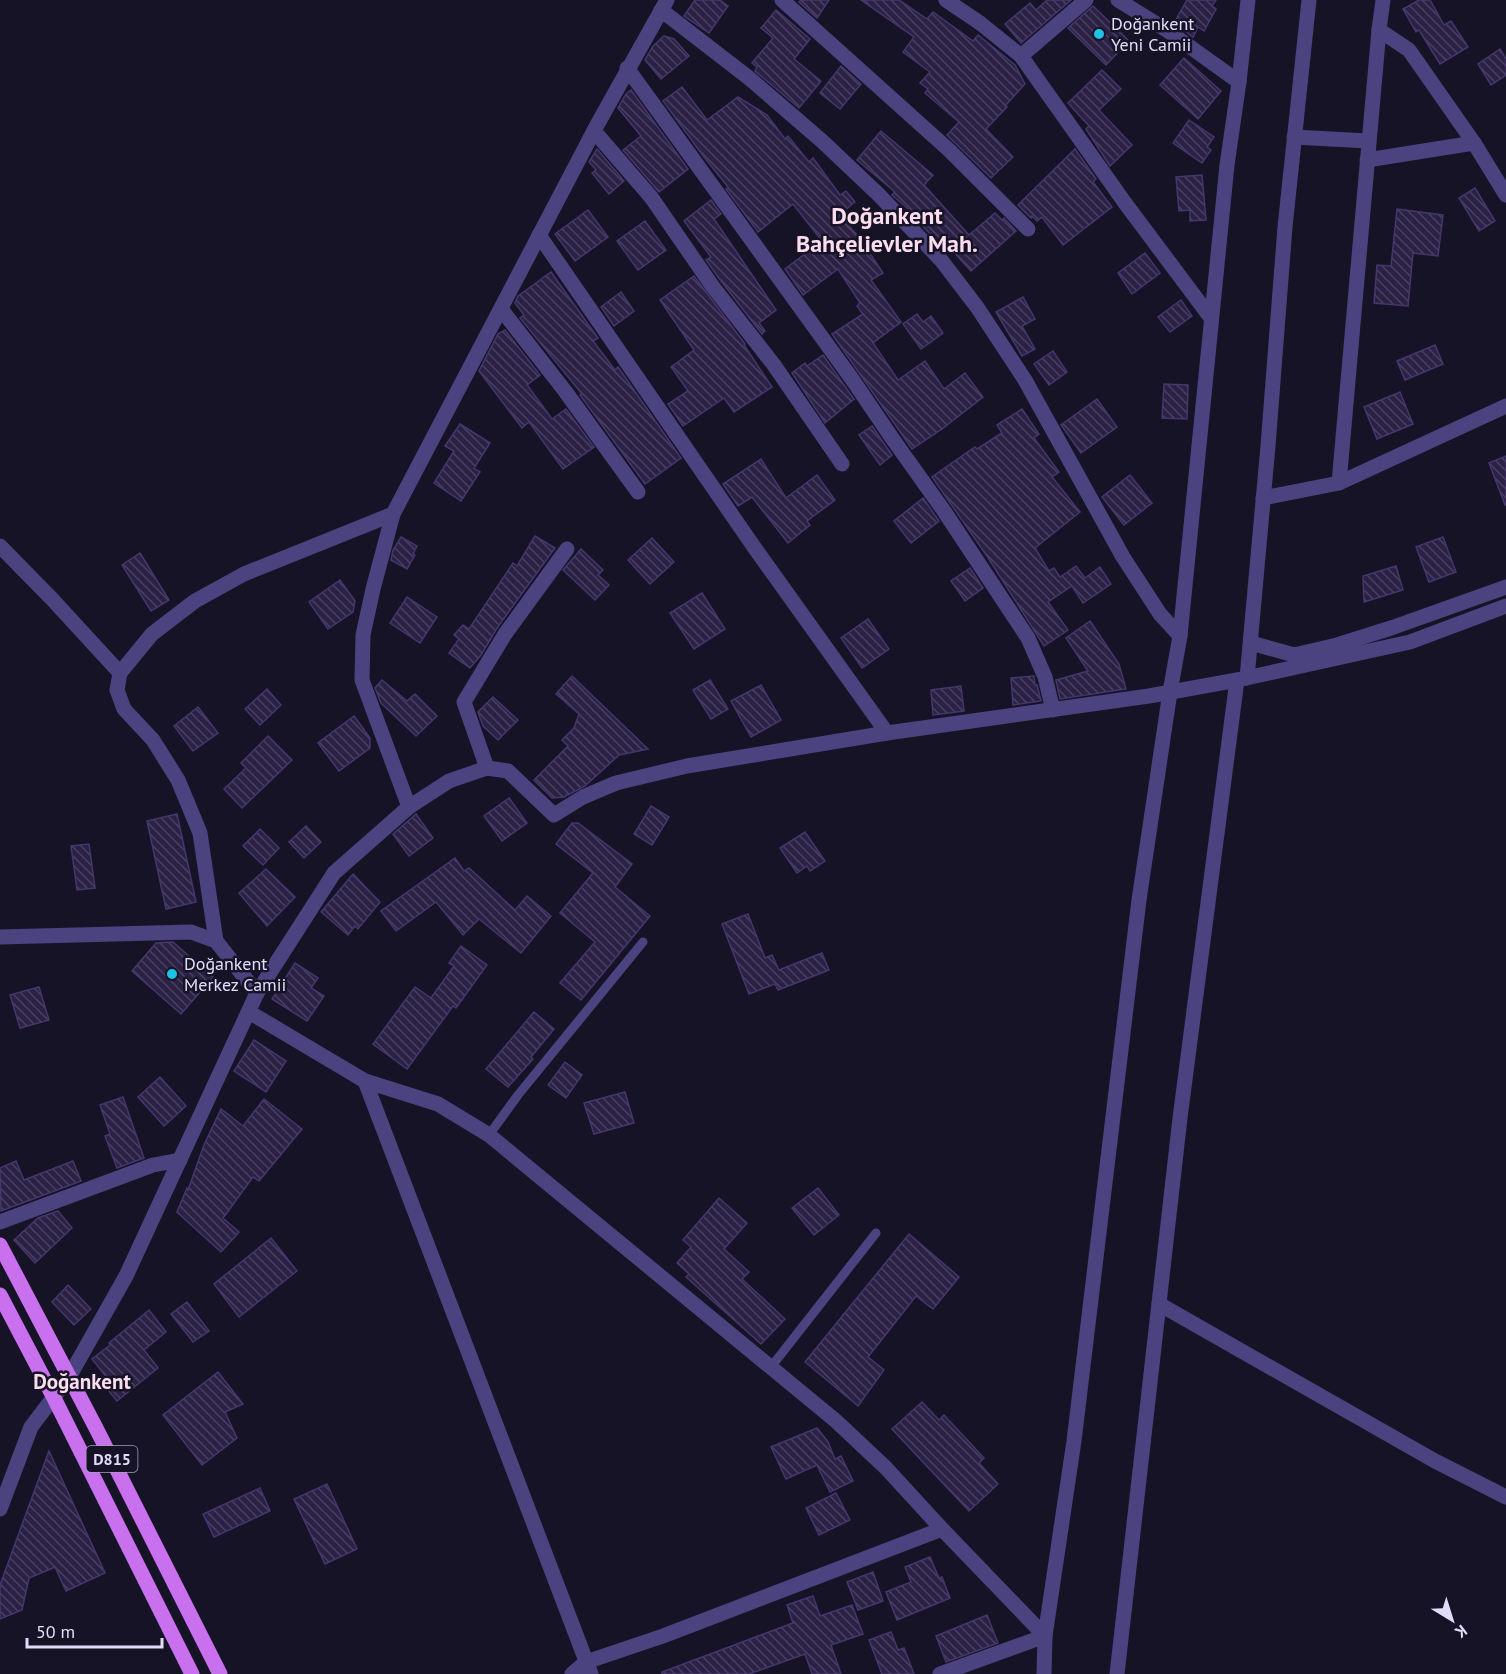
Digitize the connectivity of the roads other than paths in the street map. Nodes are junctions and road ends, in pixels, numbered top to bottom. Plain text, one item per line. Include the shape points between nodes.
1 (782, 0) edge
2 (946, 0) edge
3 (1086, 0) edge
4 (1118, 0) edge
5 (1248, 0) edge
6 (1310, 0) edge
7 (1383, 0) edge
8 (664, 5) edge
9 (1379, 30) junction
10 (1021, 56) junction
11 (627, 68) junction
12 (1239, 82) junction
13 (594, 131) junction
14 (1294, 137) junction
15 (1368, 141) junction
16 (1474, 143) junction
17 (1367, 160) junction
18 (1506, 195) edge
19 (1028, 229) dead end
20 (539, 235) junction
21 (501, 309) junction
22 (1211, 318) junction
23 (1506, 406) edge
24 (842, 464) dead end
25 (1339, 483) junction
26 (638, 492) dead end
27 (1263, 498) junction
28 (393, 514) junction
29 (0, 546) edge
30 (567, 549) dead end
31 (1506, 587) edge
32 (1506, 606) edge
33 (1180, 636) junction
34 (1251, 643) junction
35 (120, 673) junction
36 (1242, 679) junction
37 (1170, 692) junction
38 (1053, 710) junction
39 (887, 733) junction
40 (487, 768) junction
41 (410, 807) junction
42 (0, 937) edge
43 (216, 941) junction
44 (644, 942) dead end
45 (257, 993) junction
46 (249, 1012) junction
47 (365, 1081) junction
48 (489, 1135) junction
49 (180, 1160) junction
50 (0, 1222) edge
51 (876, 1233) dead end
52 (0, 1245) edge
53 (0, 1295) edge
54 (1159, 1304) junction
55 (771, 1367) junction
56 (69, 1377) junction
57 (53, 1396) junction
58 (1506, 1497) edge
59 (0, 1509) edge
60 (942, 1529) junction
61 (1045, 1636) junction
62 (589, 1668) edge
63 (192, 1674) edge
64 (220, 1674) edge
65 (572, 1674) edge
66 (940, 1674) edge
67 (1044, 1674) edge
68 (1117, 1674) edge

1 - 19 street via 949,150
2 - 10 street
3 - 10 street
4 - 12 street
5 - 12 street
6 - 14 street
7 - 9 street
8 - 11 street
8 - 33 street via 822,141 941,260 1025,380 1123,557 1160,614
9 - 15 street
9 - 16 street via 1410,50
10 - 22 street
11 - 13 street
11 - 38 street via 852,379 1016,618 1045,677
12 - 22 street
13 - 20 street
13 - 24 street via 651,197
14 - 15 street
14 - 27 street
15 - 17 street
16 - 17 street
16 - 18 street
17 - 25 street
20 - 21 street
20 - 39 street
21 - 26 street
21 - 28 street
22 - 33 street
23 - 25 street
25 - 27 street
27 - 34 street
28 - 35 street via 244,574 195,601 152,634
28 - 41 street via 363,635 362,680
29 - 35 street
30 - 40 street via 505,634 464,702
31 - 34 street via 1391,628 1294,655
32 - 36 street via 1410,642
33 - 37 street
34 - 36 street
35 - 43 street via 117,690 124,709 153,740 178,780 200,833
36 - 37 street
36 - 54 street via 1180,1118
37 - 38 street
37 - 61 street via 1138,912 1074,1441
38 - 39 street
39 - 40 street via 687,766 616,783 554,815 508,771
40 - 41 street via 449,781
41 - 45 street via 334,873
42 - 43 street via 191,932
43 - 45 street
44 - 48 lane
45 - 46 street
46 - 47 street
46 - 49 street
47 - 48 street via 438,1104
47 - 62 street
48 - 55 street
49 - 50 street via 153,1166
49 - 56 street via 126,1276
51 - 55 lane
52 - 56 main road, D815
53 - 57 main road, D815
54 - 58 street via 1435,1461
54 - 68 street
55 - 60 street via 886,1468
56 - 57 street
56 - 64 main road, D815
57 - 59 street via 31,1426
57 - 63 main road, D815
60 - 61 street
60 - 62 street
61 - 66 street
61 - 67 street
62 - 65 street

